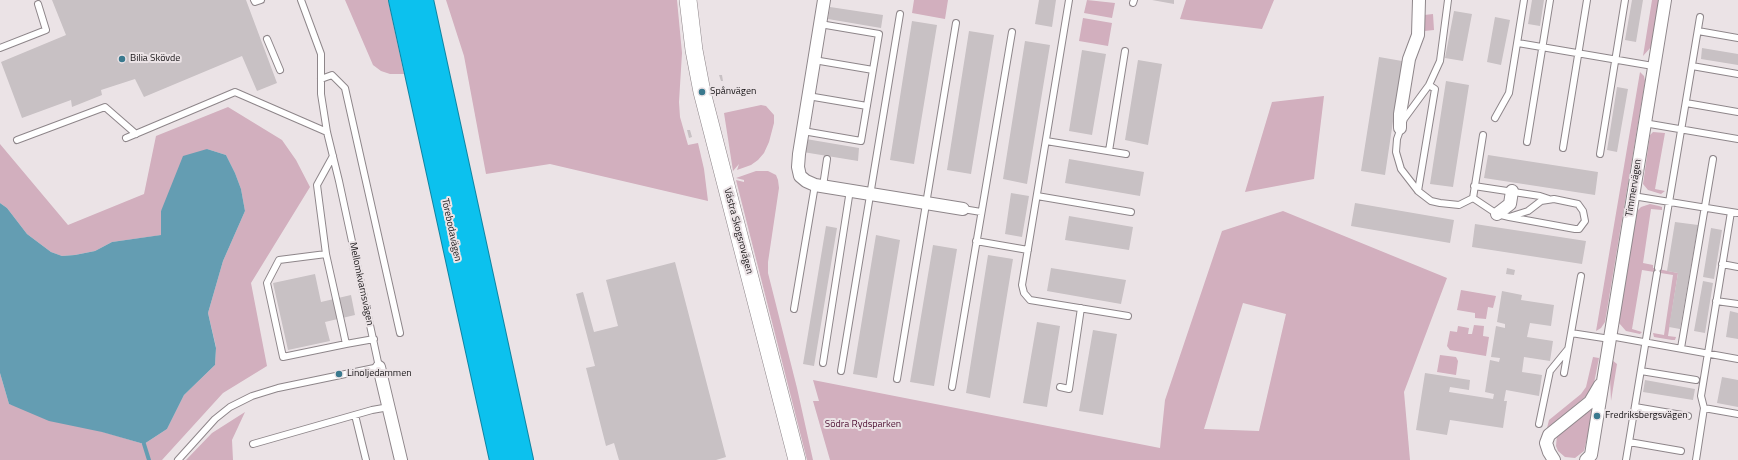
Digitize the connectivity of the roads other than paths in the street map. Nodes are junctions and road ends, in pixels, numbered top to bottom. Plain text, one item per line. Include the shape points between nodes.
1 (254, 0) edge
2 (261, 0) edge
3 (301, 0) edge
4 (400, 0) edge
5 (422, 0) edge
6 (688, 0) edge
7 (824, 0) edge
8 (1069, 0) edge
9 (1419, 0) edge
10 (1448, 0) edge
11 (1524, 0) edge
12 (1550, 0) edge
13 (1587, 0) edge
14 (1625, 0) edge
15 (1665, 0) edge
16 (38, 4) dead end
17 (900, 14) dead end
18 (1700, 17) dead end
19 (956, 23) dead end
20 (820, 24) junction
21 (1698, 31) junction
22 (1012, 32) dead end
23 (1738, 38) edge
24 (267, 39) dead end
25 (1518, 43) junction
26 (1542, 47) junction
27 (0, 48) edge
28 (1125, 51) dead end
29 (1579, 53) junction
30 (1615, 59) junction
31 (814, 60) junction
32 (1653, 66) junction
33 (1692, 66) junction
34 (280, 70) dead end
35 (873, 70) junction
36 (1738, 74) edge
37 (321, 79) junction
38 (1429, 85) junction
39 (808, 96) junction
40 (1686, 103) junction
41 (867, 106) junction
42 (1738, 112) edge
43 (1495, 118) dead end
44 (1644, 123) junction
45 (1400, 128) junction
46 (1681, 129) junction
47 (803, 131) junction
48 (327, 132) junction
49 (136, 134) junction
50 (1483, 135) dead end
51 (126, 138) dead end
52 (1738, 139) edge
53 (16, 140) dead end
54 (1046, 140) junction
55 (1526, 142) dead end
56 (1563, 148) dead end
57 (1109, 151) junction
58 (1126, 154) dead end
59 (1600, 154) dead end
60 (333, 156) junction
61 (1713, 159) dead end
62 (827, 160) dead end
63 (819, 185) junction
64 (1474, 186) junction
65 (850, 190) junction
66 (1418, 191) junction
67 (1512, 192) junction
68 (870, 194) junction
69 (1037, 196) junction
70 (1633, 196) junction
71 (1473, 198) junction
72 (1549, 199) junction
73 (1669, 202) junction
74 (926, 203) junction
75 (1705, 208) junction
76 (963, 209) joint
77 (981, 212) junction
78 (1131, 212) dead end
79 (1735, 212) edge
80 (1497, 214) junction
81 (1509, 217) junction
82 (976, 241) junction
83 (1028, 250) junction
84 (326, 254) junction
85 (1722, 264) junction
86 (1738, 267) edge
87 (1581, 276) dead end
88 (1716, 301) junction
89 (1738, 304) edge
90 (1082, 308) junction
91 (794, 309) dead end
92 (1128, 316) dead end
93 (400, 332) dead end
94 (1571, 333) junction
95 (1610, 337) junction
96 (374, 339) junction
97 (1645, 342) junction
98 (346, 344) junction
99 (1681, 348) junction
100 (1568, 349) junction
101 (1708, 353) junction
102 (1738, 358) edge
103 (823, 363) dead end
104 (379, 367) junction
105 (841, 371) dead end
106 (1641, 371) junction
107 (1564, 373) dead end
108 (1603, 376) junction
109 (897, 379) dead end
110 (1696, 380) dead end
111 (952, 387) dead end
112 (1060, 387) dead end
113 (388, 407) junction
114 (1635, 408) junction
115 (1704, 408) junction
116 (1738, 414) edge
117 (356, 415) junction
118 (1688, 416) dead end
119 (1540, 424) dead end
120 (1629, 442) junction
121 (253, 444) dead end
122 (1682, 451) dead end
123 (1589, 458) edge
124 (178, 460) edge
125 (366, 460) edge
126 (401, 460) edge
127 (501, 460) edge
128 (522, 460) edge
129 (797, 460) edge
130 (1554, 460) edge
131 (1626, 460) edge
132 (1696, 460) edge

1 - 2 lane
3 - 37 lane, Mellomkvarnsvägen via 321,54
4 - 127 highway, Törebodavägen
5 - 128 highway, Törebodavägen
6 - 129 street, Västra Skogsrovägen via 702,92
7 - 20 street
8 - 54 lane
9 - 45 street via 1418,35 1409,59
10 - 38 lane via 1440,61
11 - 25 lane
12 - 26 lane
13 - 29 lane
14 - 30 lane
15 - 32 street, Timmervägen
16 - 27 lane via 46,30
17 - 68 lane
18 - 21 lane
19 - 74 lane
20 - 31 street
20 - 35 lane via 879,34
21 - 23 lane
21 - 33 lane
22 - 77 lane
24 - 34 lane
25 - 26 lane
25 - 43 lane via 1509,94
26 - 29 lane
26 - 55 lane
28 - 57 lane
29 - 30 lane
29 - 56 lane
30 - 32 lane
30 - 59 lane
31 - 35 lane
31 - 39 street
32 - 44 street, Timmervägen
33 - 36 lane
33 - 40 lane
35 - 41 lane
37 - 48 lane, Mellomkvarnsvägen
37 - 93 lane via 332,74 345,88
38 - 45 lane
38 - 66 lane via 1435,89
39 - 41 lane
39 - 47 street
40 - 42 lane
40 - 46 lane
41 - 47 lane via 861,141
44 - 46 lane
44 - 70 street, Timmervägen
45 - 66 lane via 1396,152 1401,169
46 - 52 lane
46 - 73 lane
47 - 63 street via 798,166 800,176
48 - 49 lane via 235,92
48 - 60 lane, Mellomkvarnsvägen
49 - 51 lane
49 - 53 lane via 105,107
50 - 64 lane
54 - 57 lane
54 - 69 lane
57 - 58 lane
60 - 84 lane via 317,185
60 - 96 lane, Mellomkvarnsvägen
61 - 75 lane
62 - 63 lane
63 - 65 street
63 - 91 lane
64 - 67 lane
64 - 71 lane
65 - 68 street
65 - 103 lane
66 - 71 lane via 1431,201 1440,203 1459,205
67 - 72 lane
67 - 80 street via 1510,204
68 - 74 street
68 - 105 lane
69 - 78 lane
69 - 83 lane
70 - 73 lane
70 - 95 street, Timmervägen
71 - 80 lane
72 - 81 lane via 1541,201 1528,211
72 - 81 lane via 1578,204 1584,210 1583,226 1575,229
73 - 75 lane
73 - 97 lane
74 - 76 street
74 - 109 lane
75 - 79 lane
75 - 99 lane
76 - 77 lane
77 - 82 lane
79 - 85 lane
80 - 81 lane
82 - 83 lane
82 - 111 lane
83 - 90 lane via 1022,285 1030,300
84 - 98 lane
84 - 98 lane via 279,260 267,283 283,357
85 - 86 lane
85 - 88 lane
87 - 94 lane
88 - 89 lane
88 - 101 lane
90 - 92 lane
90 - 112 lane via 1068,388
94 - 95 lane
94 - 100 lane
95 - 97 lane
95 - 108 street, Timmervägen
96 - 98 lane
96 - 104 lane, Mellomkvarnsvägen
97 - 99 lane
97 - 106 lane
99 - 101 lane
100 - 107 lane
100 - 119 lane via 1550,371
101 - 102 lane
101 - 115 lane via 1701,396
104 - 113 street, Mellomkvarnsvägen
104 - 124 lane via 278,388 252,396 230,407 215,419
106 - 110 lane
106 - 114 lane
108 - 123 street, Timmervägen
108 - 130 street, Timmervägen via 1590,402 1549,436 1546,443
113 - 117 lane
113 - 126 street, Mellomkvarnsvägen
114 - 118 lane
114 - 120 lane
115 - 116 lane
115 - 132 lane
117 - 121 lane
117 - 125 lane
120 - 122 lane
120 - 131 lane

